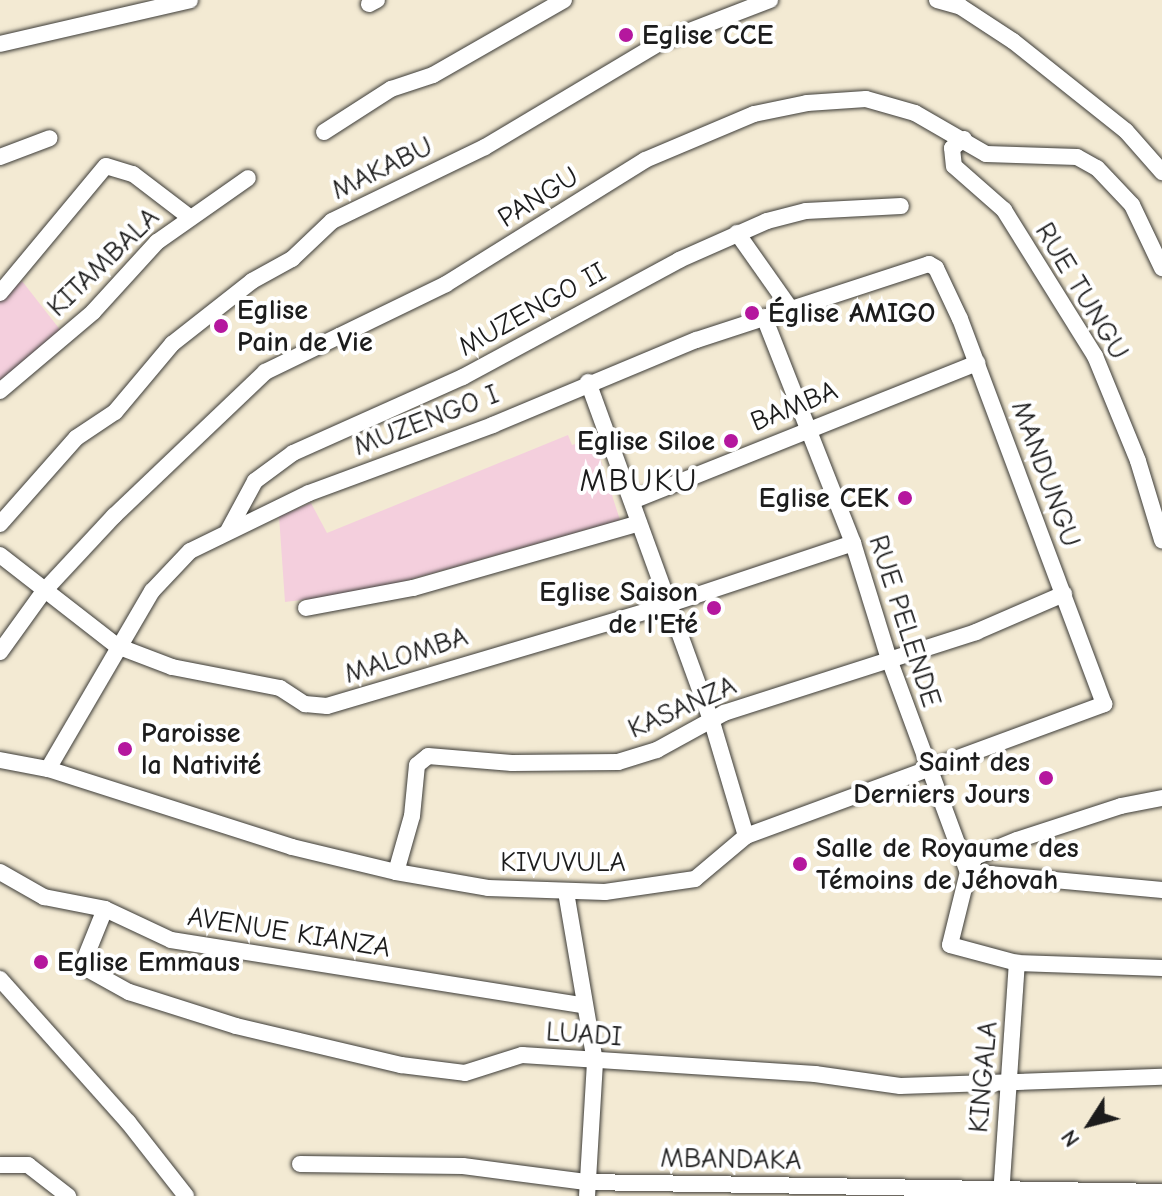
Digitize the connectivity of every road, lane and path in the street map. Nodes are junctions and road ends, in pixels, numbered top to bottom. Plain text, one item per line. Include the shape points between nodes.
1 (190, 0) edge
2 (564, 0) edge
3 (770, 0) edge
4 (937, 0) edge
5 (0, 44) edge
6 (324, 132) dead end
7 (50, 138) dead end
8 (964, 139) junction
9 (0, 157) edge
10 (1162, 172) edge
11 (248, 178) dead end
12 (901, 206) dead end
13 (188, 216) junction
14 (737, 233) junction
15 (932, 265) joint
16 (1162, 268) edge
17 (0, 293) edge
18 (790, 308) junction
19 (764, 317) junction
20 (977, 363) junction
21 (588, 382) junction
22 (0, 391) edge
23 (810, 427) junction
24 (632, 501) junction
25 (639, 523) junction
26 (0, 524) edge
27 (228, 531) junction
28 (1162, 540) edge
29 (853, 543) junction
30 (0, 555) edge
31 (44, 591) junction
32 (1064, 594) junction
33 (667, 605) junction
34 (306, 608) dead end
35 (117, 646) junction
36 (0, 652) edge
37 (889, 659) junction
38 (1104, 704) joint
39 (712, 722) junction
40 (0, 760) edge
41 (48, 769) junction
42 (928, 771) junction
43 (1162, 798) edge
44 (746, 836) junction
45 (0, 872) edge
46 (396, 872) junction
47 (968, 872) junction
48 (1162, 890) edge
49 (566, 892) junction
50 (105, 909) junction
51 (1017, 963) junction
52 (1162, 968) edge
53 (0, 979) edge
54 (582, 1005) junction
55 (595, 1062) junction
56 (1162, 1077) edge
57 (1006, 1083) junction
58 (300, 1164) dead end
59 (0, 1165) edge
60 (586, 1189) edge
61 (1162, 1192) edge
62 (1001, 1194) edge
63 (68, 1196) edge
64 (186, 1196) edge

1 - 5 street
2 - 6 street via 433,75 391,89
3 - 26 street, MAKABU via 648,48 485,147 332,221 292,259 252,281 172,344 115,412 76,438
4 - 10 street via 961,7 1013,41 1126,131
7 - 9 street
8 - 16 street, PANGU via 994,156 1058,154 1097,168 1132,205
8 - 28 street, RUE TUNGU via 952,148 954,166 1004,210 1095,356 1138,461
8 - 31 street, PANGU via 901,106 849,99 754,114 645,160 446,284 265,372 216,414
11 - 13 street, KITAMBALA
12 - 14 street, MUZENGO II via 806,211
13 - 17 street via 133,174 106,166
13 - 22 street, KITAMBALA via 93,312
14 - 18 street
14 - 27 street, MUZENGO II via 621,289 463,377 293,453 255,481
15 - 18 street, MUZENGO I
15 - 20 street, MANDUNGU
18 - 19 street, MUZENGO I
19 - 21 street, MUZENGO I
19 - 23 street, RUE PELENDE
20 - 23 street, BAMBA
20 - 32 street, MANDUNGU
21 - 24 street
21 - 27 street, MUZENGO I
23 - 24 street, BAMBA
23 - 29 street, RUE PELENDE
24 - 25 street
25 - 33 street
25 - 34 street via 413,588
27 - 35 street, MUZENGO I via 178,563 152,591
29 - 33 street, MALOMBA
29 - 37 street, RUE PELENDE
30 - 31 street, MALOMBA
31 - 35 street, MALOMBA
31 - 36 street, PANGU
32 - 37 street, KASANZA via 976,632
32 - 38 street, MANDUNGU
33 - 35 street, MALOMBA via 327,706 305,704 280,688 172,667
33 - 39 street
35 - 41 street, MUZENGO I
37 - 39 street, KASANZA via 724,713
37 - 42 street, RUE PELENDE
38 - 42 street, KIVUVULA
39 - 44 street
39 - 46 street, KASANZA via 657,750 618,762 512,763 428,756 417,765 412,816
40 - 41 street, KIVUVULA
41 - 46 street, KIVUVULA via 292,847
42 - 44 street, KIVUVULA
42 - 47 street, RUE PELENDE
43 - 47 street via 1113,808 1007,844 975,857
44 - 49 street, KIVUVULA via 707,871 683,883
45 - 50 street, AVENUE KIANZA via 44,897
46 - 49 street, KIVUVULA via 488,888
47 - 48 street
47 - 51 street via 950,945
49 - 54 street
50 - 54 street, AVENUE KIANZA via 171,940
50 - 55 street, LUADI via 82,966 161,1004 401,1065 465,1073 522,1055
51 - 52 street
51 - 57 street, KINGALA
53 - 64 street via 42,1020
54 - 55 street
55 - 57 street, LUADI via 815,1074 900,1086
55 - 60 street
56 - 57 street, LUADI
57 - 62 street, KINGALA
58 - 60 street, MBANDAKA via 463,1166
59 - 63 street via 21,1162
60 - 62 street, MBANDAKA
61 - 62 street, MBANDAKA

